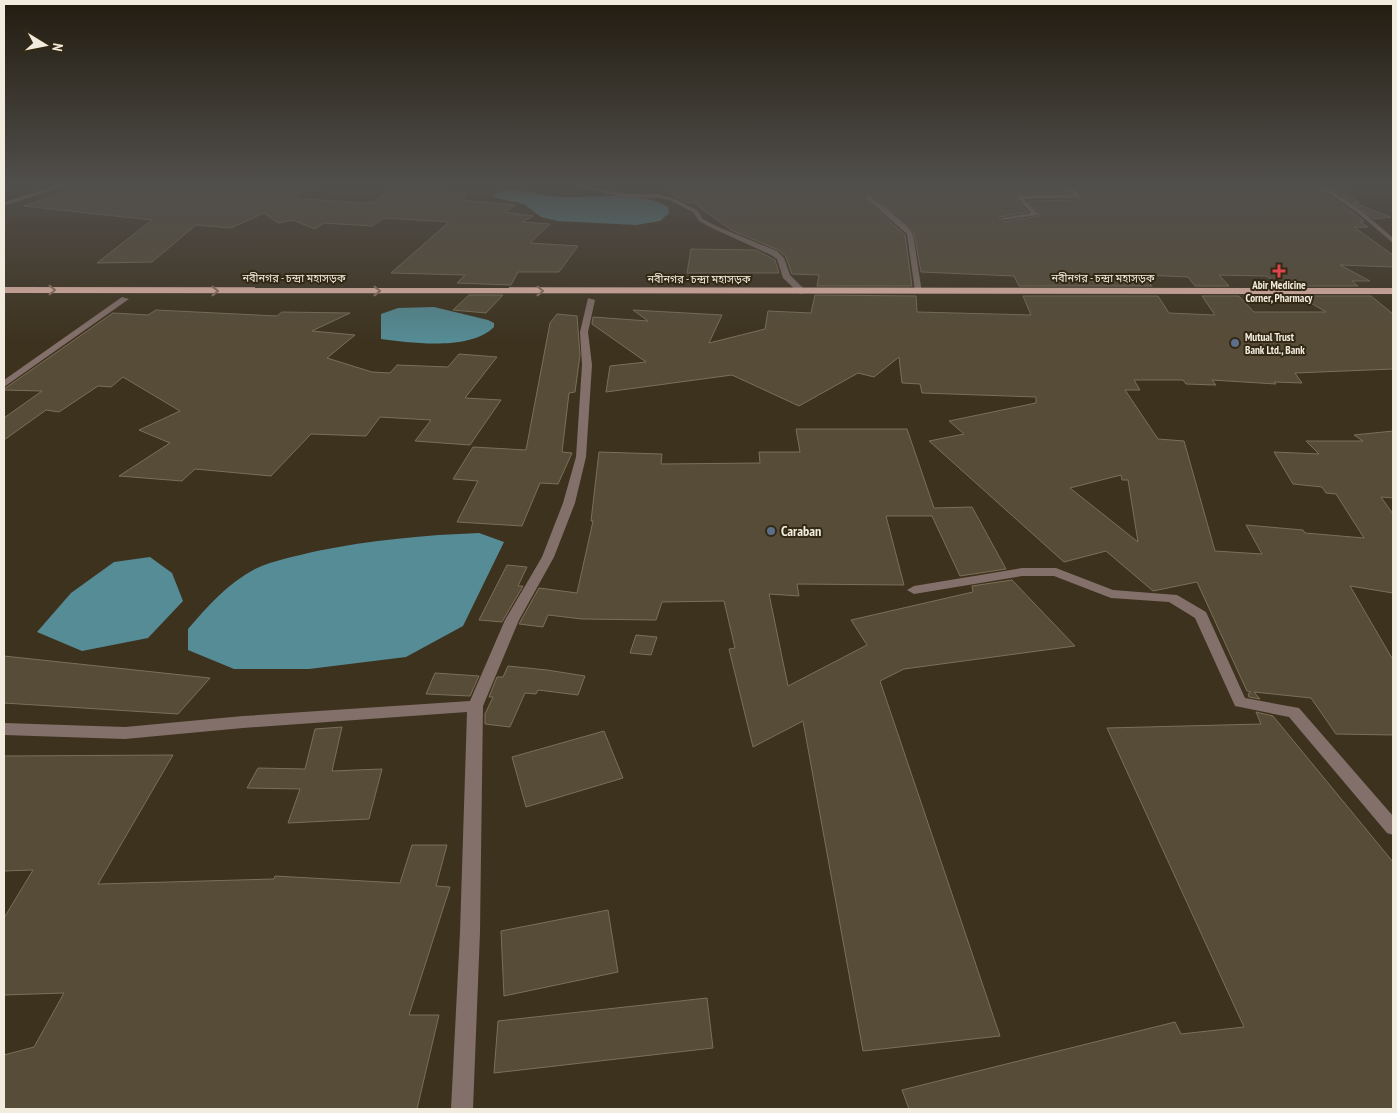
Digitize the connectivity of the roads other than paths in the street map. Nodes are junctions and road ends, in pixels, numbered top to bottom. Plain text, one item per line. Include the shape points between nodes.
1 (739, 238) edge
2 (911, 238) edge
3 (4, 290) edge
4 (919, 291) junction
5 (1393, 291) edge
6 (803, 292) junction
7 (4, 299) edge
8 (125, 299) junction
9 (591, 300) junction
10 (1393, 300) edge
11 (4, 384) edge
12 (914, 590) dead end
13 (476, 706) junction
14 (4, 730) edge
15 (1393, 828) edge
16 (462, 1109) edge

1 - 6 street via 780,258 786,276
2 - 4 street
3 -> 6 highway, নবীনগর - চন্দ্রা মহাসড়ক
4 - 5 highway, নবীনগর - চন্দ্রা মহাসড়ক
4 - 6 highway, নবীনগর - চন্দ্রা মহাসড়ক
7 - 8 highway, নবীনগর - চন্দ্রা মহাসড়ক
8 - 9 highway, নবীনগর - চন্দ্রা মহাসড়ক
8 - 11 street
9 - 10 highway, নবীনগর - চন্দ্রা মহাসড়ক
9 - 13 street via 584,332 587,365 581,457 569,503 548,557 512,620
12 - 15 street via 1022,572 1056,572 1111,594 1172,598 1201,615 1240,702 1294,712
13 - 14 street via 125,733
13 - 16 street

